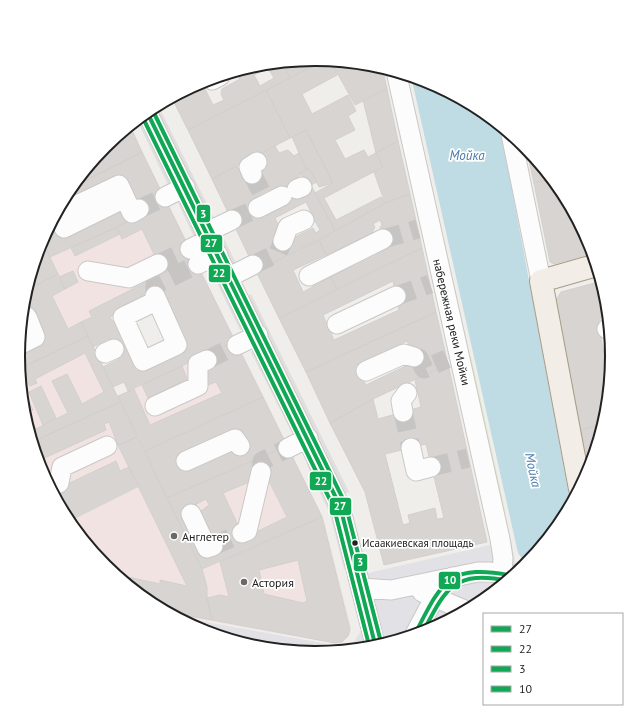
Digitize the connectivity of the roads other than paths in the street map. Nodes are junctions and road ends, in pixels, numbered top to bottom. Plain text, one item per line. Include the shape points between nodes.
1 (393, 80) edge
2 (150, 118) edge
3 (519, 149) edge
4 (185, 187) junction
5 (164, 197) tunnel mouth
6 (232, 220) tunnel mouth
7 (304, 220) dead end
8 (384, 239) tunnel mouth
9 (283, 241) tunnel mouth
10 (212, 242) junction
11 (194, 257) tunnel mouth
12 (158, 264) tunnel mouth
13 (253, 265) tunnel mouth
14 (592, 266) edge
15 (88, 270) dead end
16 (309, 276) dead end
17 (229, 277) junction
18 (541, 281) junction
19 (396, 296) tunnel mouth
20 (27, 318) edge
21 (337, 324) dead end
22 (258, 335) junction
23 (26, 342) edge
24 (237, 345) tunnel mouth
25 (120, 346) joint
26 (414, 356) dead end
27 (207, 360) tunnel mouth
28 (366, 371) dead end
29 (407, 393) dead end
30 (155, 406) dead end
31 (403, 412) tunnel mouth
32 (308, 438) junction
33 (107, 446) dead end
34 (240, 446) dead end
35 (288, 448) tunnel mouth
36 (411, 448) tunnel mouth
37 (186, 462) dead end
38 (431, 467) tunnel mouth
39 (261, 472) tunnel mouth
40 (578, 480) edge
41 (55, 485) edge
42 (190, 514) dead end
43 (242, 533) tunnel mouth
44 (213, 546) dead end
45 (508, 575) edge
46 (452, 577) junction
47 (409, 586) junction
48 (361, 588) junction
49 (434, 597) junction
50 (460, 609) edge
51 (418, 629) edge
52 (374, 641) edge

1 - 45 street, набережная реки Мойки via 475,456
2 - 4 street
3 - 18 street
4 - 5 street
4 - 10 street
6 - 10 street
7 - 9 street via 288,227
8 - 16 street
10 - 11 street
10 - 17 street
12 - 15 street via 129,278
13 - 17 street
14 - 18 main road
17 - 22 street
18 - 40 main road
19 - 21 street
20 - 23 street via 35,337
22 - 24 street
22 - 32 street
25 - 25 street via 123,317 156,298 177,345 143,361
26 - 28 street via 404,354
27 - 30 street via 198,364 198,386
29 - 31 street via 401,401
32 - 35 street
32 - 48 street via 340,506
33 - 41 street via 62,467 58,483
34 - 37 street via 235,439
36 - 38 street via 416,471
39 - 43 street via 247,531
42 - 44 street via 207,548
45 - 46 street via 478,572
46 - 47 street
46 - 49 street
47 - 48 street via 380,590
47 - 49 street
48 - 52 street
49 - 50 street
49 - 51 street

